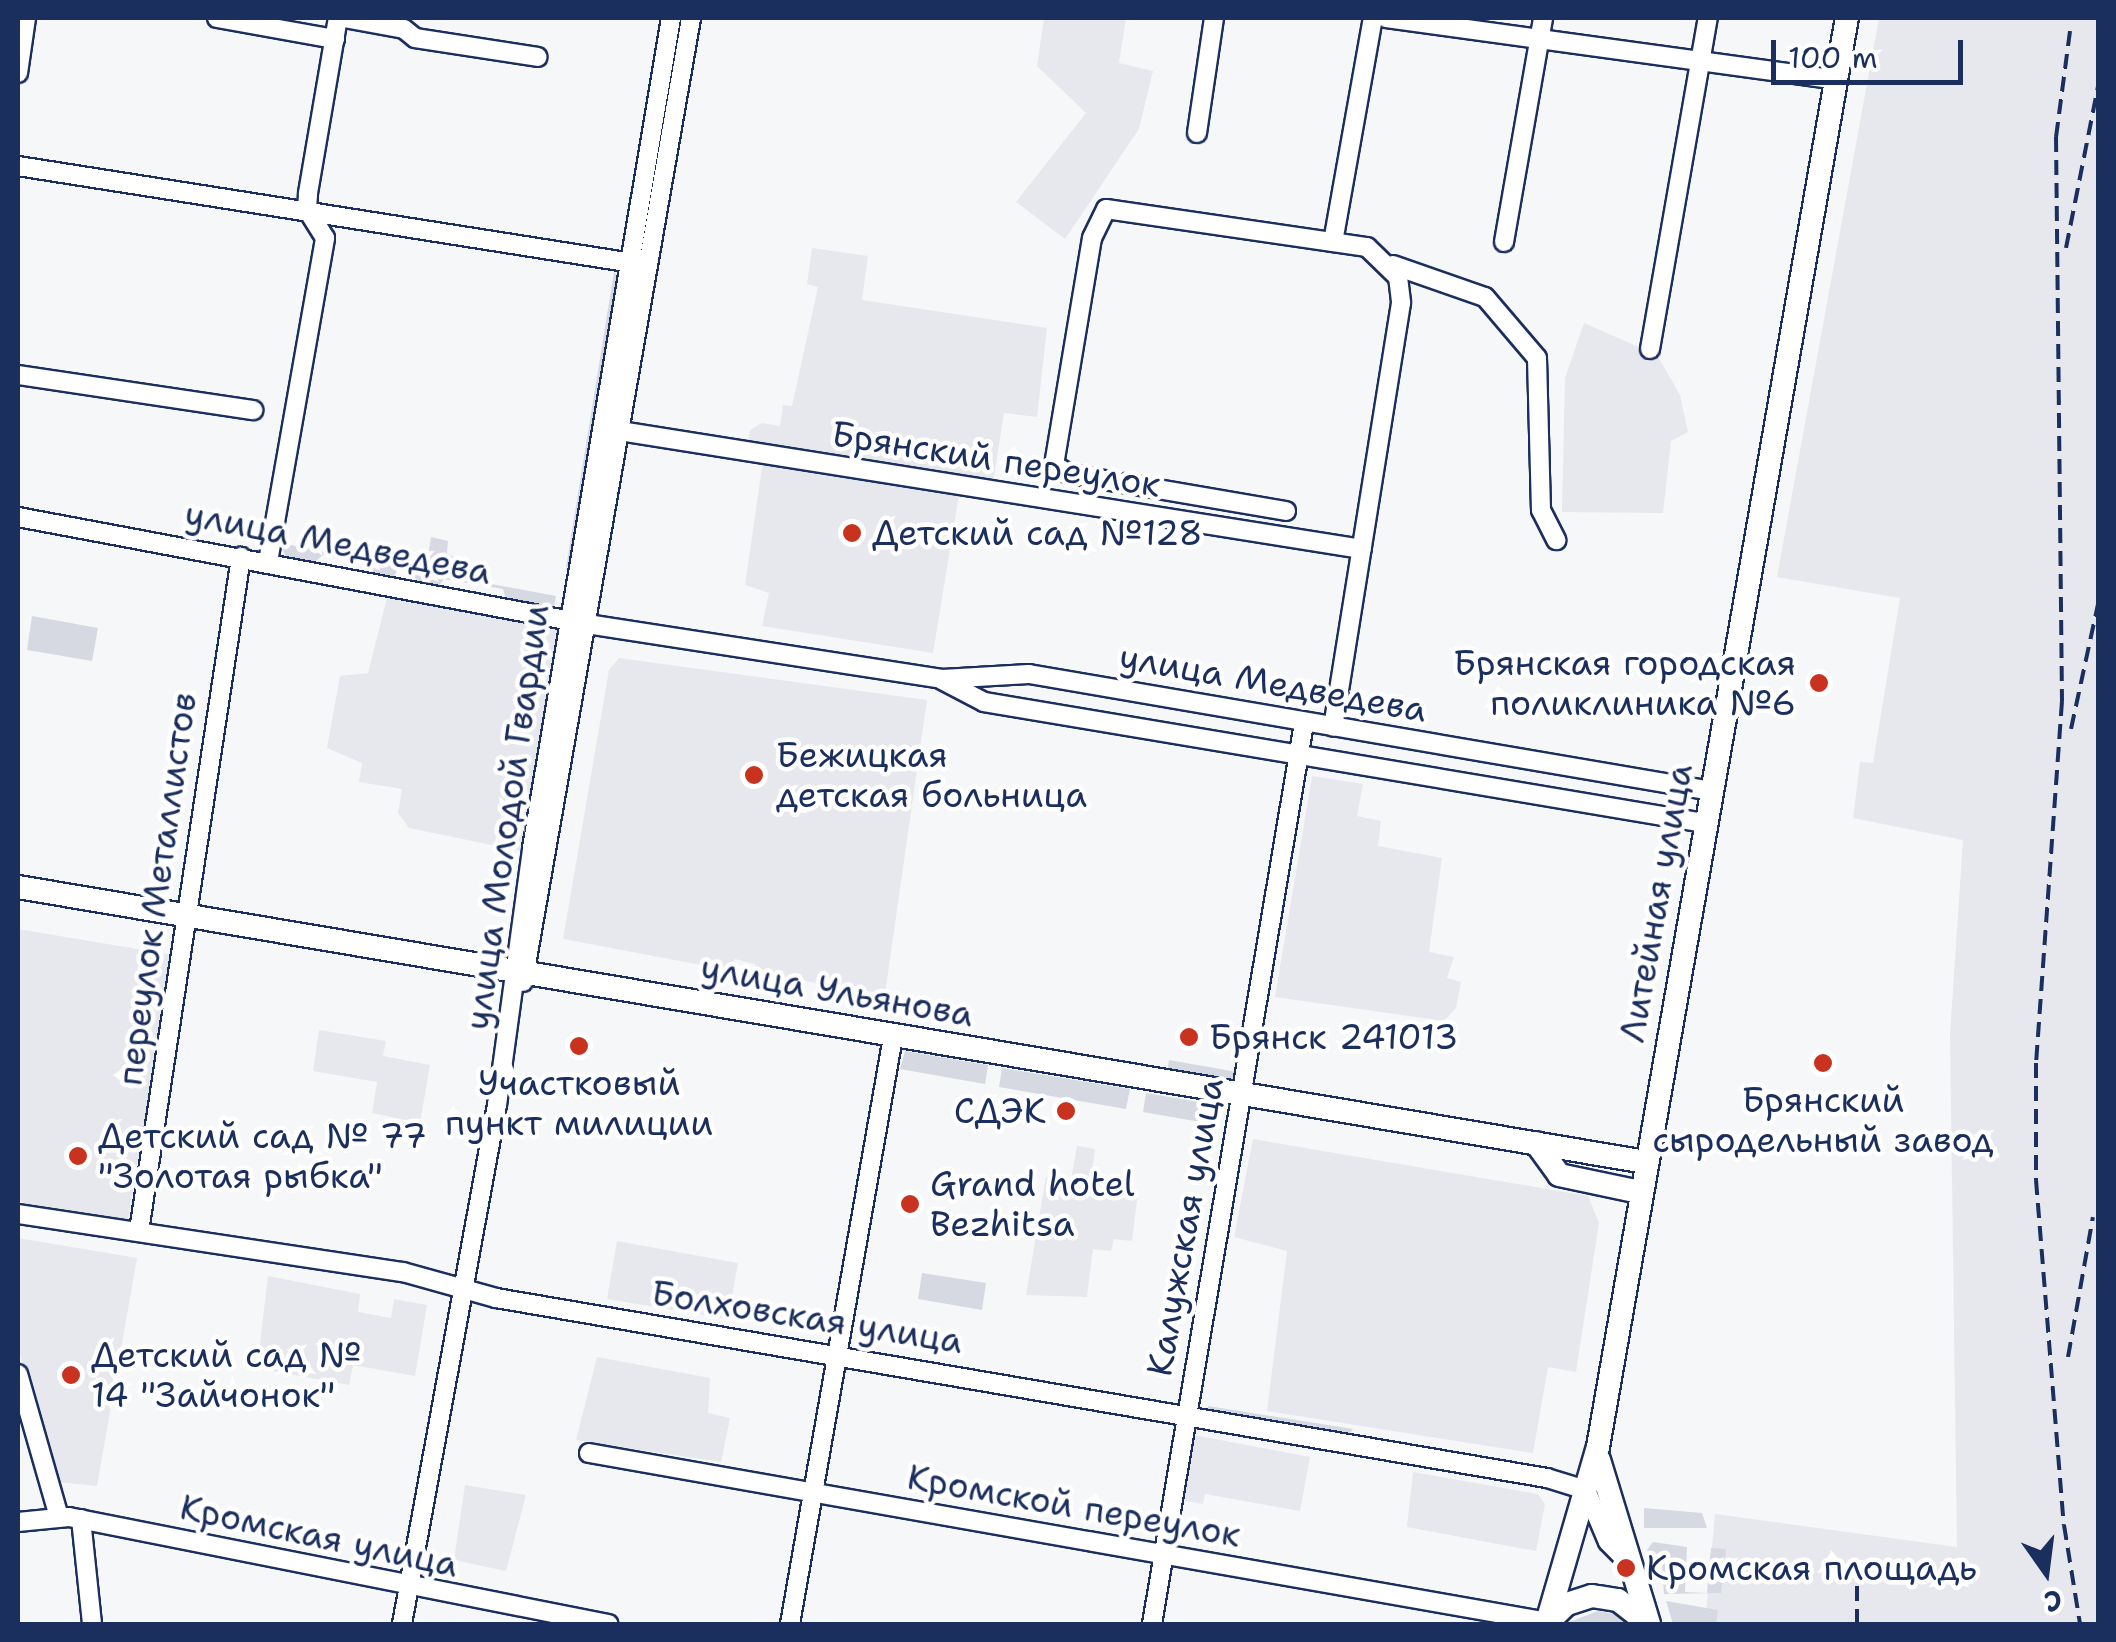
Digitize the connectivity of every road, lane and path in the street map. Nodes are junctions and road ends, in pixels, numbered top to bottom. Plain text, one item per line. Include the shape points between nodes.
1 (26, 18) edge
2 (217, 18) edge
3 (341, 18) edge
4 (671, 18) edge
5 (691, 18) edge
6 (1214, 18) edge
7 (1373, 18) edge
8 (1386, 18) edge
9 (1543, 18) edge
10 (1708, 18) edge
11 (1848, 18) edge
12 (334, 39) junction
13 (1542, 42) junction
14 (538, 57) dead end
15 (1700, 64) junction
16 (18, 73) edge
17 (1836, 80) junction
18 (1197, 132) dead end
19 (18, 166) edge
20 (307, 209) junction
21 (1333, 242) junction
22 (1504, 242) dead end
23 (628, 262) junction
24 (1393, 265) junction
25 (648, 266) junction
26 (1650, 350) dead end
27 (18, 375) edge
28 (254, 410) dead end
29 (620, 430) junction
30 (1286, 511) dead end
31 (18, 517) edge
32 (1556, 540) dead end
33 (1362, 549) junction
34 (241, 557) junction
35 (268, 562) junction
36 (578, 622) junction
37 (942, 679) junction
38 (1304, 722) junction
39 (1334, 728) junction
40 (1299, 754) junction
41 (1711, 791) junction
42 (1705, 823) junction
43 (18, 888) edge
44 (188, 915) junction
45 (519, 972) junction
46 (893, 1037) junction
47 (1242, 1095) junction
48 (1536, 1142) junction
49 (1645, 1162) junction
50 (1640, 1192) junction
51 (18, 1214) edge
52 (139, 1232) junction
53 (466, 1286) junction
54 (835, 1354) junction
55 (18, 1374) edge
56 (1185, 1414) junction
57 (1598, 1446) junction
58 (590, 1453) dead end
59 (1586, 1490) junction
60 (810, 1494) junction
61 (59, 1516) junction
62 (81, 1519) junction
63 (18, 1522) edge
64 (1160, 1554) junction
65 (1628, 1561) junction
66 (410, 1588) junction
67 (92, 1624) edge
68 (402, 1624) edge
69 (608, 1624) edge
70 (790, 1624) edge
71 (1152, 1624) edge
72 (1547, 1624) edge
73 (1649, 1624) edge

1 - 16 street
2 - 12 street
3 - 12 street
3 - 14 street via 404,29 415,38
4 - 23 street, улица Молодой Гвардии
5 - 25 street, улица Молодой Гвардии
6 - 18 street
7 - 21 street
8 - 13 street
9 - 13 street
10 - 15 street
11 - 17 main road, Литейная улица
12 - 20 street
13 - 15 street
13 - 22 street
15 - 17 street
15 - 26 street
17 - 41 main road, Литейная улица
19 - 20 street
20 - 23 street
20 - 35 street via 324,238
21 - 24 street via 1367,247
21 - 30 street via 1106,209 1092,238 1054,448 1054,465 1069,474
23 - 25 street
23 - 36 street, улица Молодой Гвардии
24 - 32 street via 1485,297 1538,358 1541,510
24 - 33 street via 1401,302
25 - 29 street, улица Молодой Гвардии
27 - 28 street
29 - 33 street, Брянский переулок
29 - 36 street, улица Молодой Гвардии
31 - 34 street, улица Медведева
33 - 39 street
34 - 35 street, улица Медведева
34 - 44 street, переулок Металлистов
35 - 36 street, улица Медведева
36 - 37 street, улица Медведева
36 - 45 street, улица Молодой Гвардии
37 - 38 street, улица Медведева via 1029,674
37 - 40 street, улица Медведева via 984,702
38 - 39 street, улица Медведева
38 - 40 street, Калужская улица
39 - 41 street, улица Медведева
40 - 42 street, улица Медведева
40 - 47 street, Калужская улица
41 - 42 main road, Литейная улица
42 - 49 main road, Литейная улица
43 - 44 main road, улица Ульянова
44 - 45 main road, улица Ульянова
44 - 52 street, переулок Металлистов
45 - 46 main road, улица Ульянова
45 - 53 street, улица Молодой Гвардии
46 - 47 main road, улица Ульянова
46 - 54 street
47 - 48 main road, улица Ульянова
47 - 56 street, Калужская улица
48 - 49 main road, улица Ульянова
48 - 50 main road via 1559,1175
49 - 50 main road, Литейная улица
50 - 57 main road, Литейная улица
51 - 52 street, Болховская улица
52 - 53 street, Болховская улица
53 - 54 street, Болховская улица via 496,1298
53 - 66 street, улица Молодой Гвардии
54 - 56 street, Болховская улица
54 - 60 street
55 - 61 street
56 - 59 street, Болховская улица
56 - 64 street, Калужская улица
57 - 59 main road, Литейная улица
57 - 65 main road, Литейная улица via 1604,1489
58 - 60 street, Кромской переулок
59 - 65 street via 1608,1542
59 - 72 main road, Литейная улица
60 - 64 street, Кромской переулок
60 - 70 street
61 - 62 street, Кромская улица
61 - 63 street, Кромская улица
62 - 66 street, Кромская улица
62 - 67 street
64 - 71 street, Калужская улица
64 - 72 street, Кромской переулок
65 - 73 main road, Литейная улица
66 - 68 street, улица Молодой Гвардии
66 - 69 street, Кромская улица
72 - 73 main road via 1566,1604 1605,1597 1630,1606

